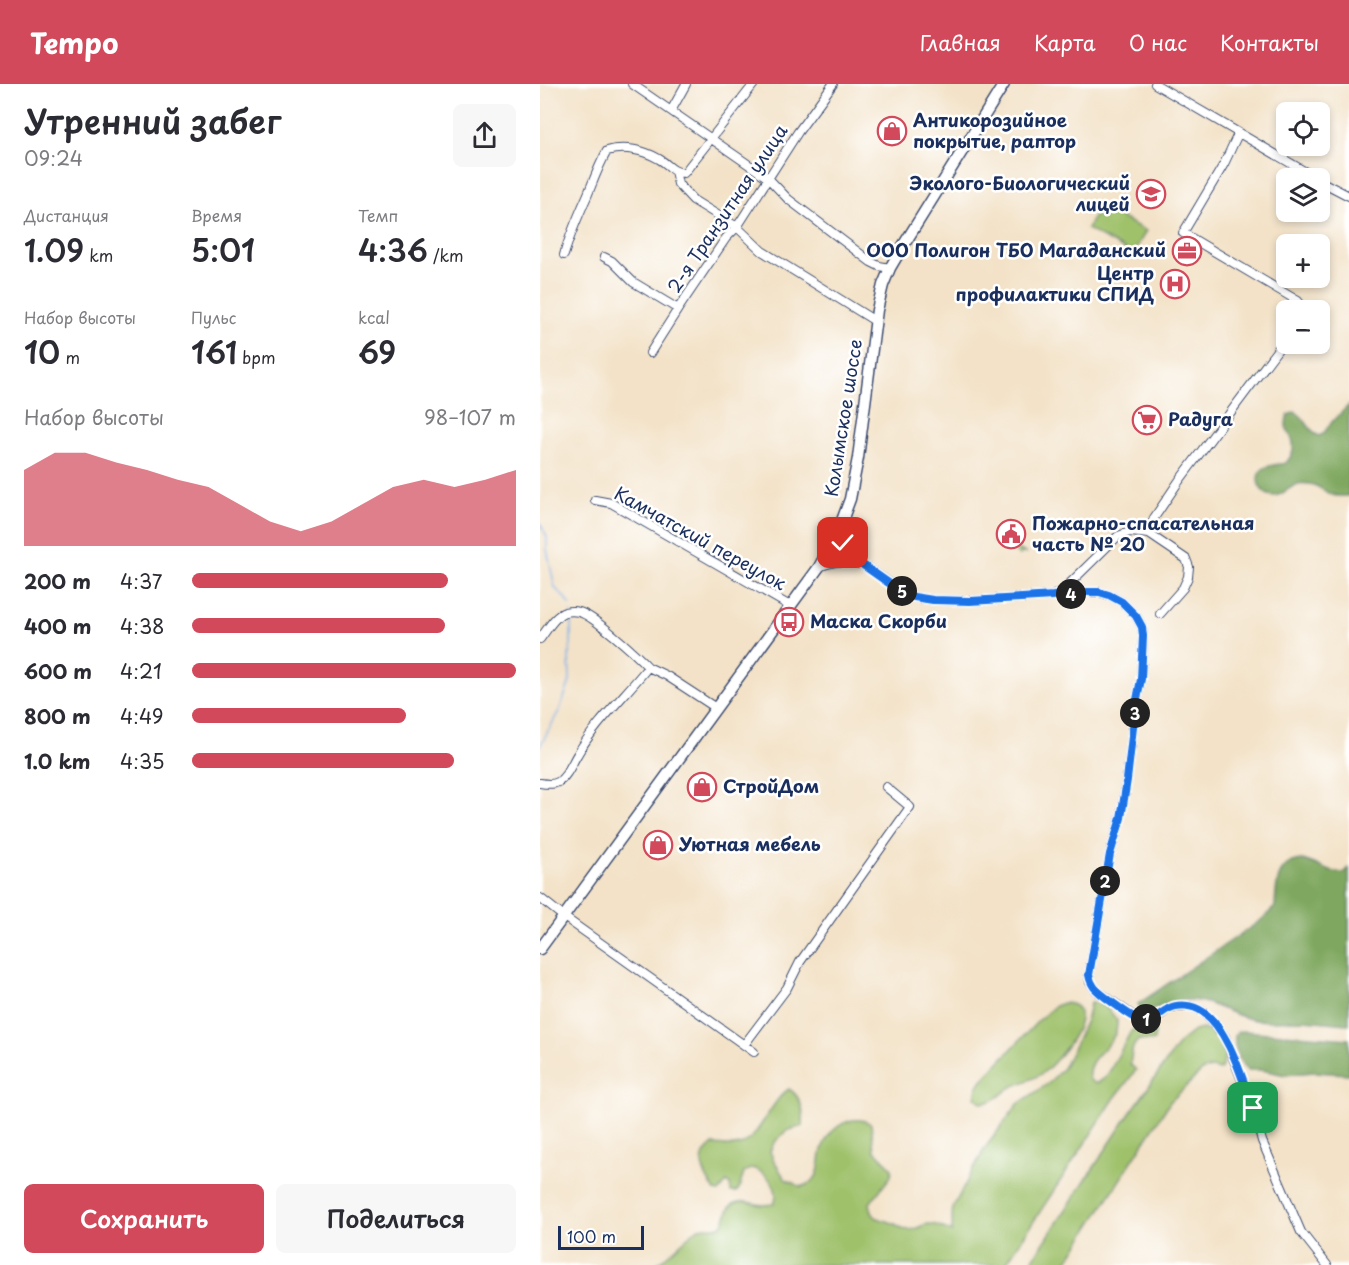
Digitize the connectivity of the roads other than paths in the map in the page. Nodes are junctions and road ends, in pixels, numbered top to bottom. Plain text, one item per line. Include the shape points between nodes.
1 (632, 84) edge
2 (686, 84) edge
3 (754, 84) edge
4 (833, 84) edge
5 (1004, 84) edge
6 (1155, 84) edge
7 (671, 111) junction
8 (1239, 134) junction
9 (711, 139) junction
10 (1298, 168) edge
11 (675, 171) junction
12 (768, 178) junction
13 (1330, 186) edge
14 (1349, 196) edge
15 (737, 227) junction
16 (564, 255) dead end
17 (604, 257) dead end
18 (890, 268) junction
19 (1296, 300) edge
20 (678, 309) junction
21 (875, 321) junction
22 (1276, 352) edge
23 (650, 353) dead end
24 (595, 500) dead end
25 (845, 513) junction
26 (1149, 534) junction
27 (833, 542) junction
28 (855, 554) junction
29 (848, 561) junction
30 (863, 565) junction
31 (819, 567) junction
32 (1053, 596) junction
33 (790, 606) junction
34 (1160, 614) dead end
35 (540, 639) edge
36 (648, 667) junction
37 (716, 708) junction
38 (540, 783) edge
39 (886, 787) dead end
40 (540, 898) edge
41 (564, 917) junction
42 (540, 949) edge
43 (744, 1045) junction
44 (754, 1052) dead end
45 (1327, 1265) edge

1 - 7 street
2 - 7 street
3 - 9 street
4 - 12 street, 2-я Транзитная улица
5 - 18 highway, Колымское шоссе
6 - 8 street
7 - 9 street
8 - 10 street
8 - 19 street via 1183,233
9 - 11 street via 684,172
9 - 12 street
11 - 15 street via 678,184 693,200
11 - 16 street via 641,152 618,148 607,151
12 - 15 street, 2-я Транзитная улица
12 - 18 street via 788,199 871,262
13 - 14 street
15 - 20 street, 2-я Транзитная улица
15 - 21 street via 762,251
17 - 20 street via 633,282
18 - 21 highway, Колымское шоссе
20 - 23 street, 2-я Транзитная улица
21 - 25 highway, Колымское шоссе via 858,458
22 - 26 street via 1174,488 1154,518
24 - 33 street, Камчатский переулок via 611,503
25 - 27 highway, Колымское шоссе
25 - 28 street via 847,537
26 - 32 street via 1130,532 1118,536
26 - 34 street via 1186,559 1188,567 1183,588
27 - 28 street via 843,543
27 - 29 street via 834,553
27 - 31 highway, Колымское шоссе
28 - 30 street
29 - 30 street
29 - 31 street
30 - 32 street via 900,591 923,599 970,601
31 - 33 highway, Колымское шоссе
32 - 45 street via 1084,592 1109,595 1136,616 1143,636 1127,780 1110,854 1090,982 1142,1020 1158,1017 1169,1008 1190,1006 1215,1024 1225,1036 1262,1141 1301,1232
33 - 37 highway, Колымское шоссе
35 - 36 street via 559,615 579,611
36 - 37 street
36 - 38 street via 585,741 563,777 558,782
37 - 41 highway, Колымское шоссе
39 - 43 street via 910,807
40 - 41 street
41 - 42 highway, Колымское шоссе
41 - 43 street
43 - 44 street

